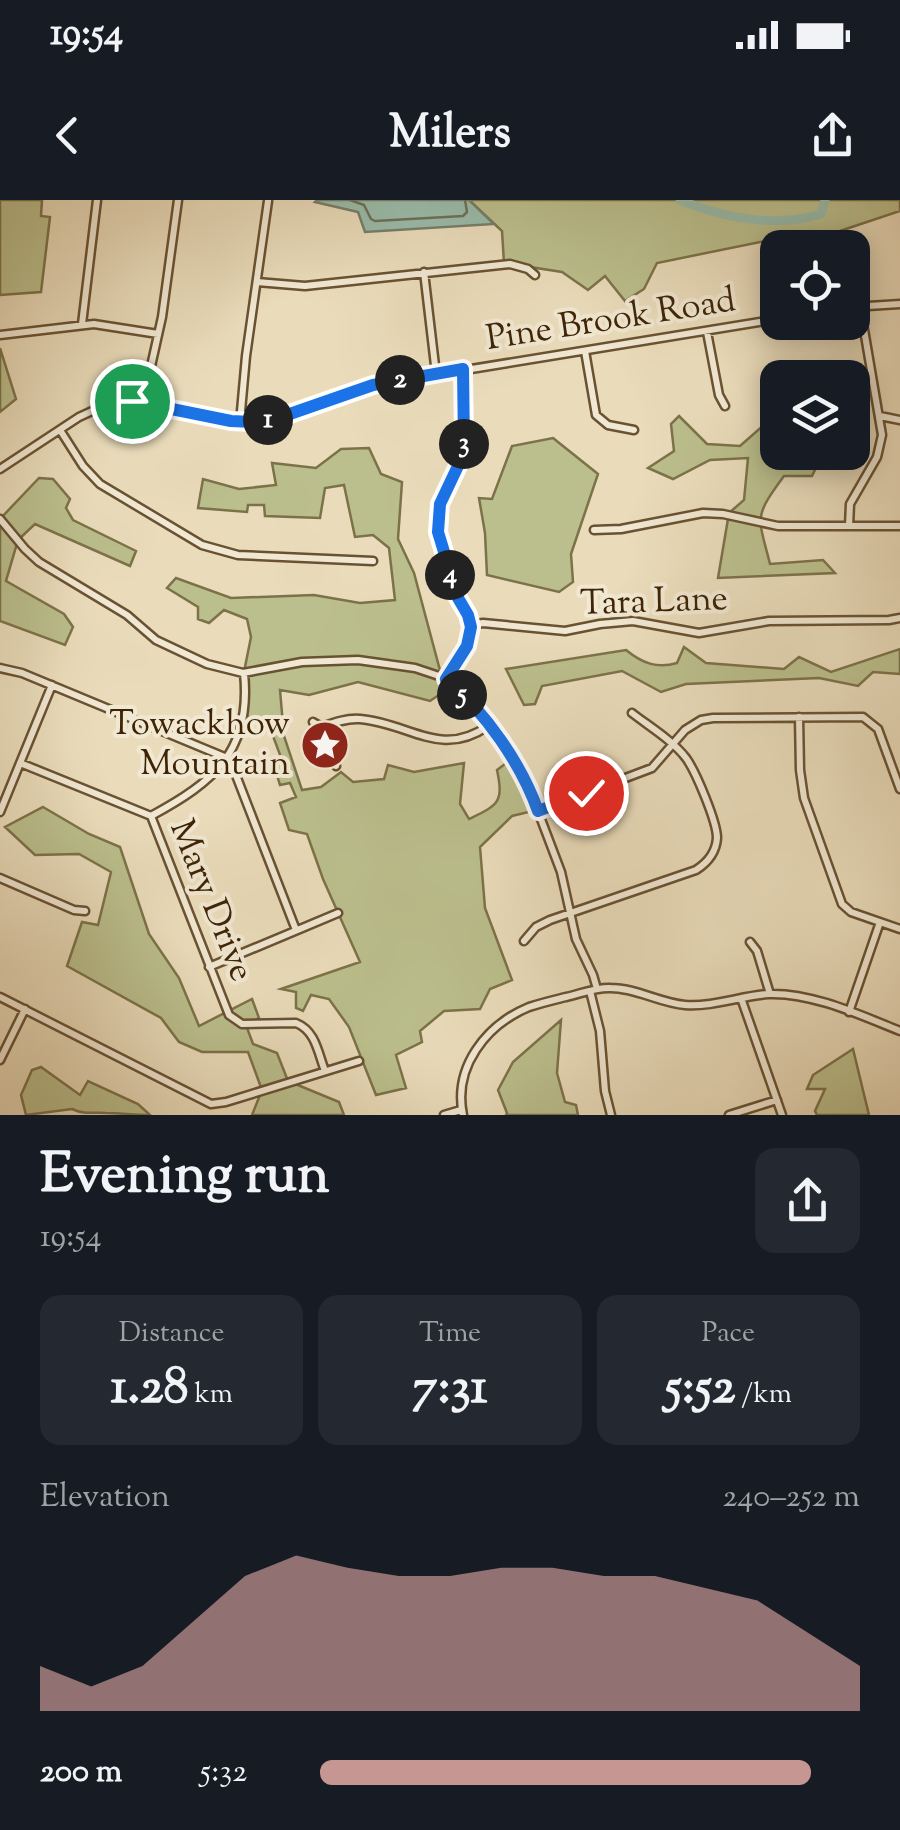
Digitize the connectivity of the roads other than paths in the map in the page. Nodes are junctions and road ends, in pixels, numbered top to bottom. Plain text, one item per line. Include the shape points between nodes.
1 (96, 200) edge
2 (178, 200) edge
3 (268, 200) edge
4 (424, 272) junction
5 (535, 275) dead end
6 (257, 282) junction
7 (900, 304) edge
8 (870, 306) edge
9 (760, 323) edge
10 (82, 324) junction
11 (707, 332) junction
12 (158, 334) junction
13 (0, 335) edge
14 (863, 340) edge
15 (585, 350) junction
16 (463, 369) junction
17 (436, 374) junction
18 (143, 402) junction
19 (725, 406) dead end
20 (880, 416) junction
21 (900, 420) edge
22 (240, 422) junction
23 (60, 430) junction
24 (634, 430) dead end
25 (0, 469) edge
26 (0, 518) edge
27 (849, 526) junction
28 (900, 526) edge
29 (594, 530) dead end
30 (373, 561) dead end
31 (900, 618) edge
32 (470, 624) junction
33 (0, 668) edge
34 (244, 672) junction
35 (446, 679) junction
36 (52, 684) junction
37 (632, 713) dead end
38 (800, 717) junction
39 (313, 722) dead end
40 (322, 726) junction
41 (488, 726) junction
42 (672, 744) junction
43 (227, 758) junction
44 (20, 763) junction
45 (336, 766) dead end
46 (900, 788) edge
47 (2, 801) edge
48 (538, 811) junction
49 (0, 812) edge
50 (150, 816) junction
51 (0, 878) edge
52 (84, 910) dead end
53 (338, 913) dead end
54 (570, 915) junction
55 (880, 922) junction
56 (900, 928) edge
57 (296, 930) junction
58 (524, 941) dead end
59 (750, 942) dead end
60 (209, 966) junction
61 (594, 990) junction
62 (770, 994) junction
63 (0, 997) edge
64 (741, 998) junction
65 (25, 1009) junction
66 (849, 1012) junction
67 (900, 1030) edge
68 (0, 1060) edge
69 (358, 1061) dead end
70 (325, 1071) junction
71 (777, 1100) junction
72 (462, 1112) edge
73 (444, 1115) edge
74 (611, 1115) edge
75 (729, 1115) edge
76 (782, 1115) edge

1 - 10 street
2 - 12 street
3 - 6 street
4 - 5 street via 510,264
4 - 6 street via 305,286
4 - 17 street
6 - 22 street
7 - 8 street
9 - 11 street, Pine Brook Road
10 - 12 street
10 - 13 street
11 - 15 street, Pine Brook Road
11 - 19 street
12 - 18 street
14 - 20 street
15 - 16 street, Pine Brook Road
15 - 24 street via 596,415
16 - 17 street, Pine Brook Road
16 - 32 street via 464,445 440,504 438,532
17 - 22 street, Pine Brook Road via 358,389 275,419
18 - 22 street, Pine Brook Road
18 - 23 street, Pine Brook Road via 108,403
20 - 21 street
20 - 27 street via 880,451 850,504
23 - 25 street, Pine Brook Road
23 - 30 street via 100,484 202,545 238,555
26 - 34 street via 39,562 156,640 207,664
27 - 28 street
27 - 29 street via 778,526 703,513
31 - 32 street, Tara Lane via 769,621 699,632 634,622 565,631
32 - 35 street via 467,646
33 - 36 street
34 - 35 street via 358,660
34 - 43 street via 243,717
35 - 41 street
36 - 43 street
36 - 44 street
37 - 42 street
38 - 42 street via 707,719
38 - 46 street via 860,716 872,722
38 - 55 street via 804,798 839,898 849,910
39 - 40 street
40 - 41 street via 366,720 449,741
40 - 45 street
41 - 48 street via 518,766
42 - 48 street via 652,768
42 - 54 street via 686,758 715,827 712,855 696,870
43 - 50 street via 195,791
43 - 57 street
44 - 47 street
44 - 50 street, Mary Drive
47 - 49 street
48 - 54 street
50 - 60 street, Mary Drive
51 - 52 street
53 - 57 street
54 - 58 street via 536,927
54 - 61 street
55 - 56 street
55 - 66 street
57 - 60 street
59 - 62 street
60 - 70 street, Mary Drive via 234,1019 302,1025
61 - 64 street via 622,989 683,1005
61 - 72 street via 526,1008 492,1031 464,1072
61 - 74 street
62 - 64 street
62 - 66 street
63 - 65 street
64 - 71 street
65 - 68 street
65 - 70 street via 211,1104
66 - 67 street
69 - 70 street
71 - 75 street
71 - 76 street
72 - 73 street

